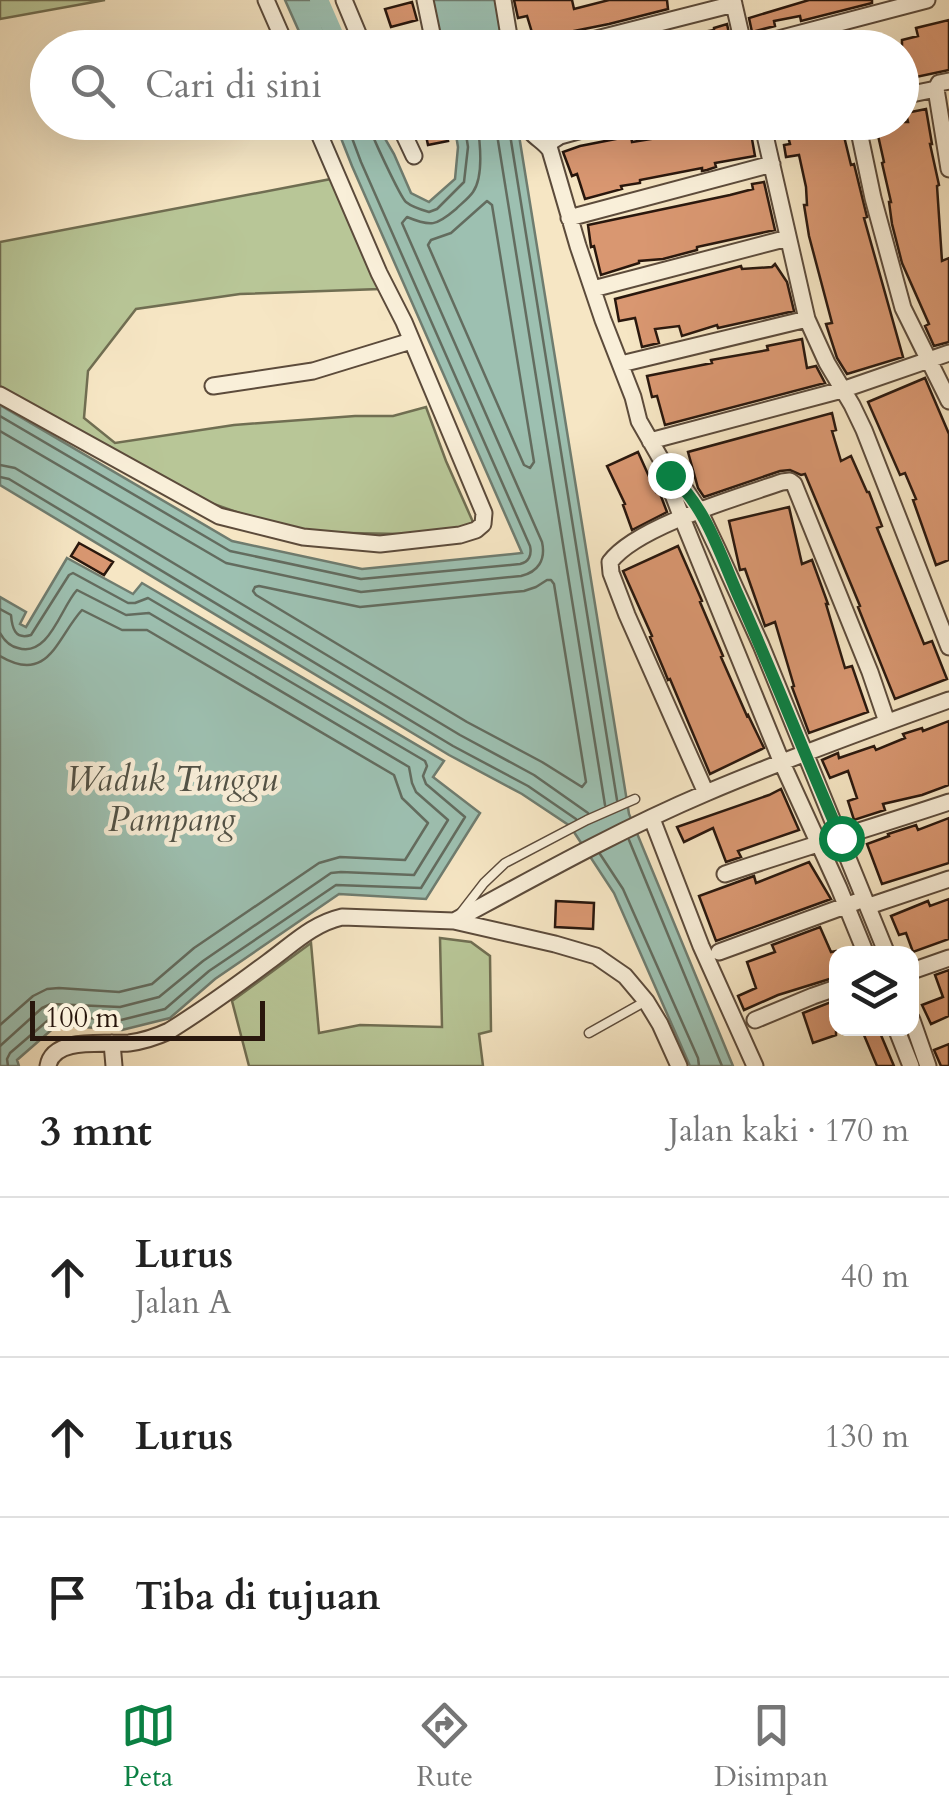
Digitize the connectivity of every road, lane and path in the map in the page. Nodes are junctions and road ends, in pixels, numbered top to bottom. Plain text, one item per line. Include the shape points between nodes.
1 (266, 0) edge
2 (344, 0) edge
3 (425, 0) edge
4 (503, 0) edge
5 (927, 0) edge
6 (734, 2) edge
7 (833, 25) junction
8 (279, 30) edge
9 (356, 30) edge
10 (431, 30) edge
11 (508, 30) edge
12 (629, 30) edge
13 (740, 30) edge
14 (814, 30) edge
15 (834, 30) edge
16 (942, 85) edge
17 (322, 140) edge
18 (406, 140) edge
19 (539, 140) edge
20 (554, 140) edge
21 (766, 140) edge
22 (860, 140) edge
23 (546, 145) junction
24 (414, 156) dead end
25 (772, 164) junction
26 (949, 167) edge
27 (569, 218) junction
28 (788, 238) junction
29 (593, 288) junction
30 (807, 319) junction
31 (411, 341) junction
32 (949, 352) edge
33 (927, 360) junction
34 (621, 364) junction
35 (213, 386) dead end
36 (842, 390) junction
37 (0, 395) edge
38 (949, 401) edge
39 (650, 441) junction
40 (670, 475) junction
41 (699, 510) junction
42 (682, 518) junction
43 (949, 647) edge
44 (949, 700) edge
45 (887, 722) junction
46 (794, 729) junction
47 (774, 738) junction
48 (804, 754) junction
49 (782, 763) junction
50 (706, 793) junction
51 (635, 799) dead end
52 (949, 802) edge
53 (649, 820) junction
54 (841, 838) junction
55 (818, 842) junction
56 (725, 874) dead end
57 (949, 879) edge
58 (867, 902) junction
59 (847, 906) junction
60 (454, 922) junction
61 (863, 946) edge
62 (884, 946) edge
63 (719, 952) dead end
64 (949, 958) edge
65 (919, 968) edge
66 (829, 990) edge
67 (646, 1001) junction
68 (756, 1020) dead end
69 (589, 1033) dead end
70 (899, 1036) edge
71 (918, 1036) edge
72 (112, 1043) junction
73 (48, 1066) edge
74 (114, 1066) edge
75 (679, 1066) edge
76 (755, 1066) edge
77 (912, 1066) edge
78 (928, 1066) edge

1 - 8 street
2 - 9 street
3 - 10 street
4 - 11 street
5 - 7 street
6 - 12 street
6 - 13 street
7 - 14 street
7 - 15 street
16 - 26 street
17 - 31 street
18 - 24 street
19 - 23 street
20 - 23 street
21 - 25 street
22 - 33 street via 897,290
23 - 27 street
25 - 27 street
25 - 28 street
27 - 29 street
28 - 29 street
28 - 30 street
29 - 34 street
30 - 34 street
30 - 36 street
31 - 35 street via 312,370
31 - 37 street via 484,513 483,524 460,536 380,544 303,537 219,516
32 - 33 street
33 - 36 street
33 - 38 street
34 - 39 street
36 - 39 street
36 - 43 street
39 - 40 street
40 - 41 street
40 - 42 street
41 - 42 street
41 - 45 street via 782,482 794,484
41 - 46 street
42 - 47 street
42 - 50 street via 610,562
44 - 45 street
45 - 48 street
46 - 47 street
46 - 48 street
47 - 49 street
48 - 49 street
48 - 54 street
49 - 50 street
49 - 55 street
50 - 53 street
51 - 60 lane via 505,863
52 - 54 street
53 - 60 street
53 - 76 street
54 - 55 street
54 - 58 street
55 - 56 street
55 - 59 street
57 - 58 street
58 - 59 street
58 - 62 street
59 - 61 street
59 - 63 street
60 - 67 street via 596,956
60 - 72 street via 327,920 169,1031
64 - 65 street
66 - 68 street
67 - 69 lane
67 - 75 street
70 - 77 street
71 - 78 street
72 - 73 street via 66,1046
72 - 74 street

